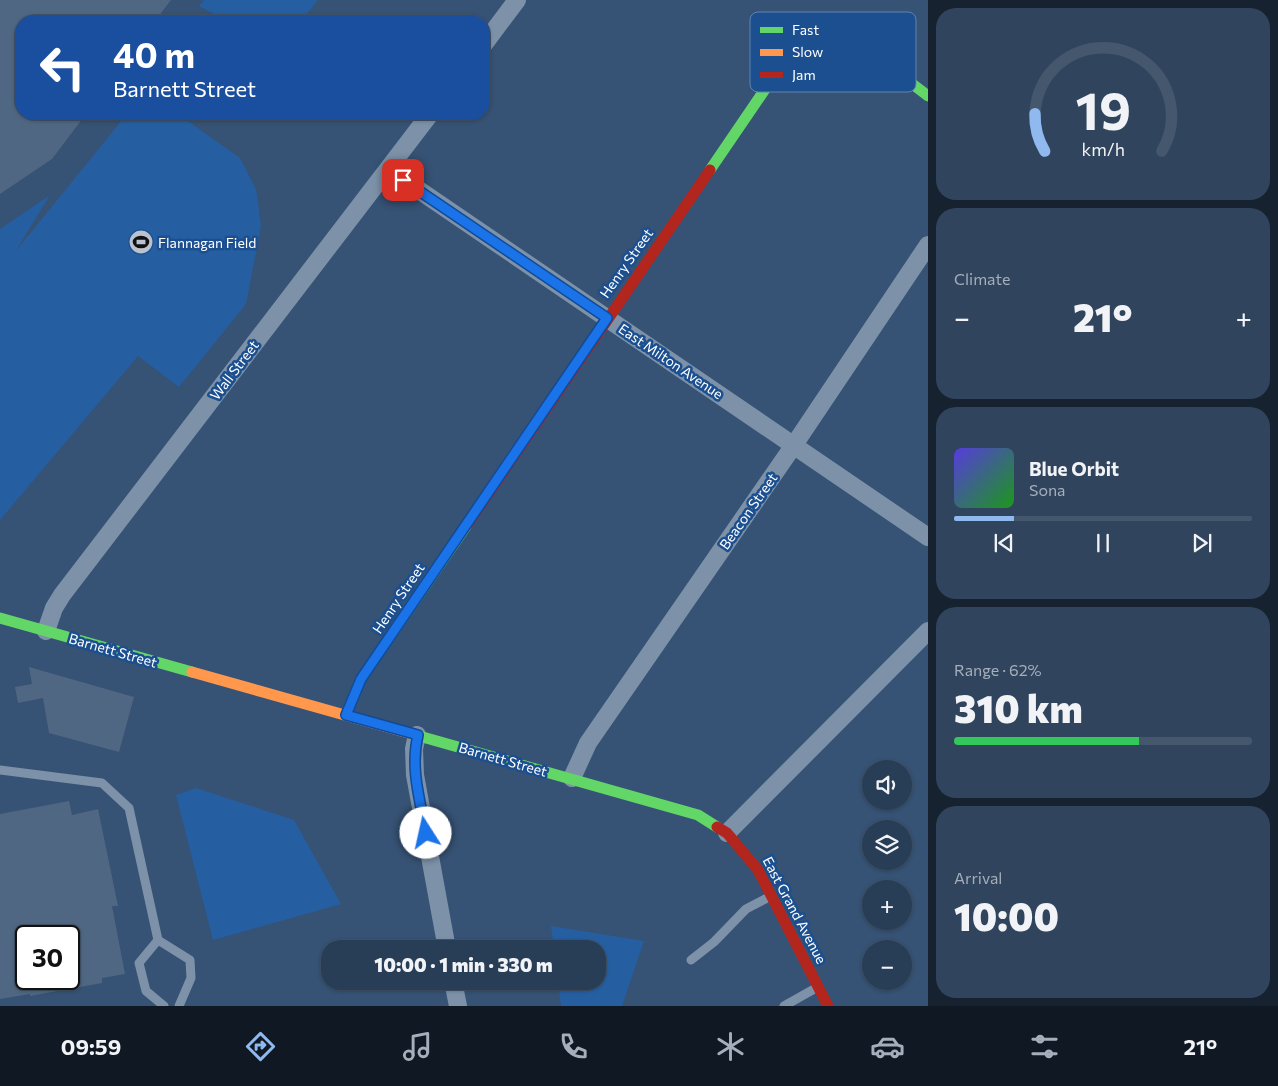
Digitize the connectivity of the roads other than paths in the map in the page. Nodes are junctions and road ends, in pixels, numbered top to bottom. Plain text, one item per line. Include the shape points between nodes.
1 (517, 0) edge
2 (490, 36) edge
3 (916, 87) edge
4 (763, 92) edge
5 (928, 96) edge
6 (425, 120) edge
7 (388, 169) junction
8 (928, 245) edge
9 (607, 318) junction
10 (794, 445) junction
11 (928, 537) edge
12 (0, 618) edge
13 (46, 631) junction
14 (928, 631) edge
15 (346, 715) junction
16 (418, 735) junction
17 (0, 770) edge
18 (572, 778) junction
19 (727, 833) junction
20 (772, 895) junction
21 (158, 940) junction
22 (445, 940) edge
23 (690, 960) dead end
24 (818, 987) junction
25 (455, 990) edge
26 (164, 1006) edge
27 (179, 1006) edge
28 (458, 1006) edge
29 (784, 1006) edge
30 (828, 1006) edge

1 - 2 street
3 - 5 street, Henry Street
4 - 9 street, Henry Street
6 - 7 street, Wall Street
7 - 9 street, East Milton Avenue
7 - 13 street, Wall Street via 62,595
8 - 10 street, Beacon Street
9 - 10 street, East Milton Avenue
9 - 15 street, Henry Street via 361,679
10 - 11 street, East Milton Avenue
10 - 18 street, Beacon Street via 588,743
12 - 13 street, Barnett Street
13 - 15 street, Barnett Street
14 - 19 street
15 - 16 street, Barnett Street
16 - 18 street, Barnett Street
16 - 22 street via 414,749 415,775
17 - 21 lane via 102,783 129,808
18 - 19 street, Barnett Street via 683,809
19 - 20 street, East Grand Avenue via 749,857
20 - 23 lane via 746,909 714,942
20 - 24 street, East Grand Avenue
21 - 26 lane via 139,963 146,991
21 - 27 lane via 190,960 191,978
24 - 29 lane
24 - 30 street, East Grand Avenue
25 - 28 street

